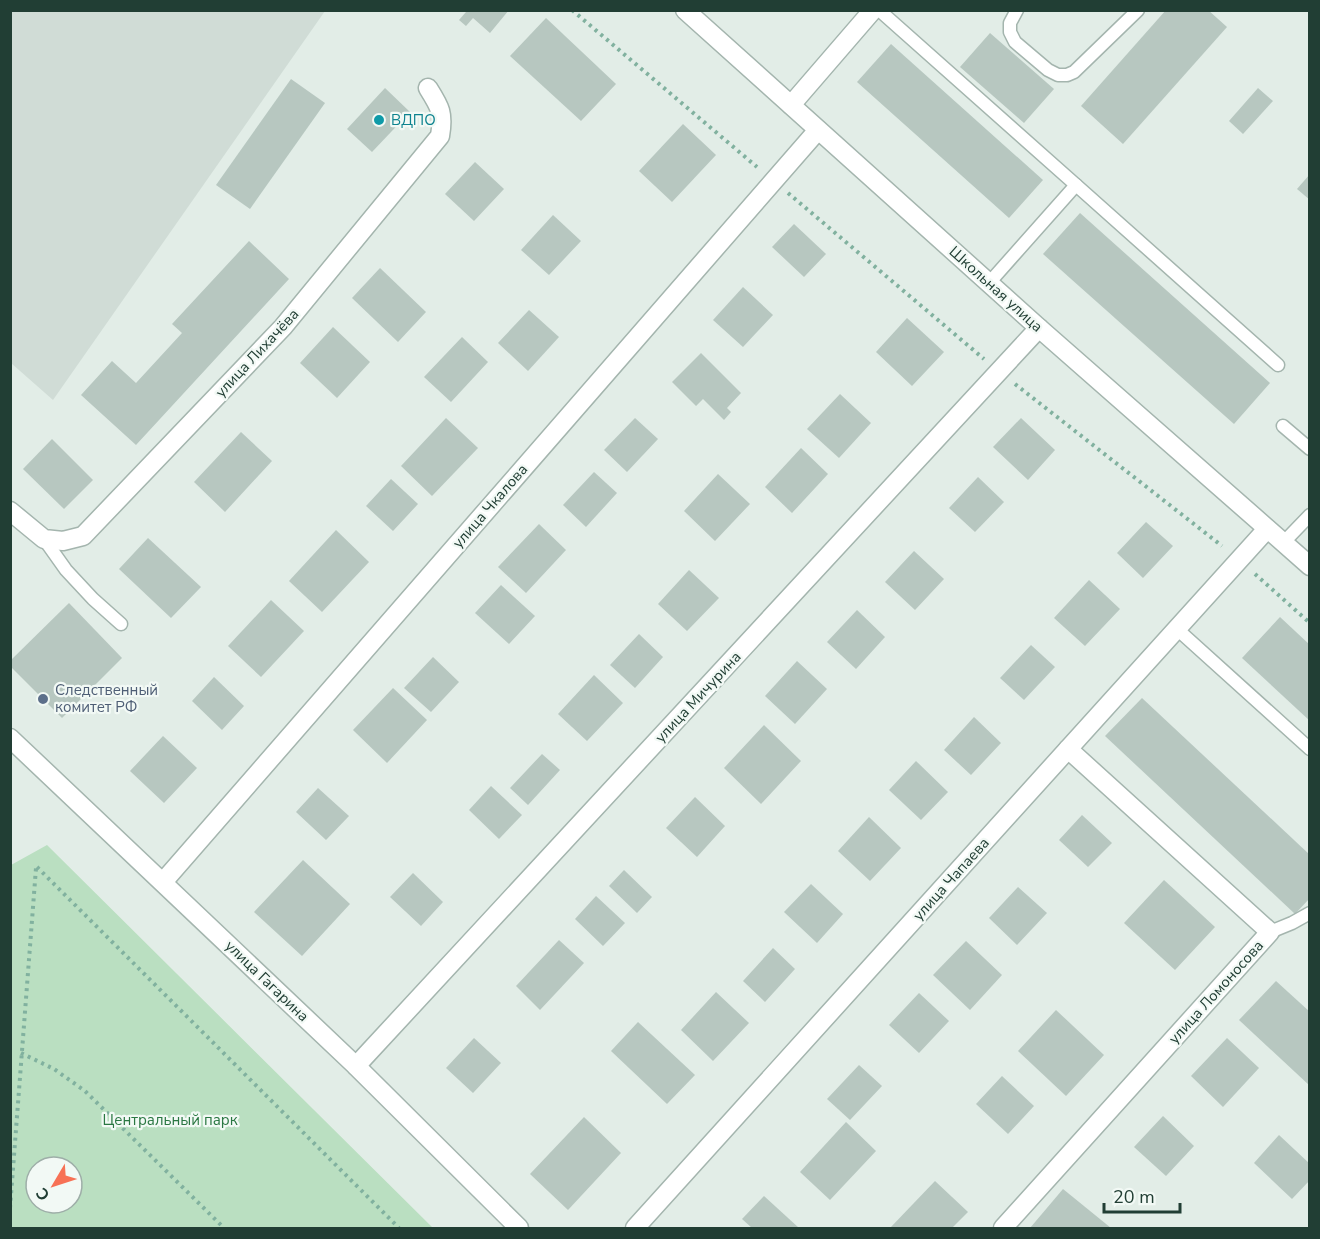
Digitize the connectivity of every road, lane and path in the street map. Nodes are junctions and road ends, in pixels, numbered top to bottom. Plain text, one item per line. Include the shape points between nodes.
1 (572, 10) edge
2 (685, 10) edge
3 (873, 10) edge
4 (879, 10) edge
5 (1017, 10) edge
6 (1138, 10) edge
7 (428, 88) dead end
8 (792, 105) junction
9 (818, 129) junction
10 (773, 181) junction
11 (1076, 185) junction
12 (989, 283) junction
13 (1039, 328) junction
14 (1278, 365) dead end
15 (999, 371) junction
16 (1283, 426) dead end
17 (1310, 449) edge
18 (10, 511) edge
19 (1310, 515) edge
20 (1267, 529) junction
21 (44, 539) junction
22 (1283, 543) junction
23 (1239, 560) junction
24 (1310, 566) edge
25 (1310, 622) edge
26 (121, 624) dead end
27 (1177, 629) junction
28 (10, 738) edge
29 (1068, 749) junction
30 (1310, 749) edge
31 (163, 882) junction
32 (1310, 913) edge
33 (1270, 932) junction
34 (21, 1053) junction
35 (356, 1066) junction
36 (10, 1208) edge
37 (224, 1228) edge
38 (399, 1228) edge
39 (519, 1228) edge
40 (635, 1228) edge
41 (1003, 1228) edge

1 - 10 path
2 - 8 street, Школьная улица
3 - 8 street
4 - 11 lane
5 - 6 lane via 1010,23 1015,42 1058,75 1074,72
7 - 21 street, улица Лихачёва via 440,106 440,136 282,327 83,536 63,542
8 - 9 street, Школьная улица
9 - 10 street, улица Чкалова
9 - 12 street, Школьная улица
10 - 15 path
10 - 31 street, улица Чкалова
11 - 12 lane
11 - 14 lane
12 - 13 street, Школьная улица
13 - 15 street, улица Мичурина
13 - 20 street, Школьная улица
15 - 23 path
15 - 35 street, улица Мичурина
16 - 17 lane
18 - 21 street
19 - 22 lane
20 - 22 street, Школьная улица
20 - 23 street, улица Чапаева
21 - 26 lane via 93,600
22 - 24 street, Школьная улица
23 - 25 path
23 - 27 street, улица Чапаева
27 - 29 street, улица Чапаева
27 - 30 lane
28 - 31 street, улица Гагарина
29 - 33 street, улица Ломоносова
29 - 40 street, улица Чапаева
31 - 35 street, улица Гагарина
32 - 33 lane
33 - 41 street, улица Ломоносова
34 - 36 path
34 - 37 path via 54,1069 85,1091
34 - 38 path via 36,867
35 - 39 street, улица Гагарина

